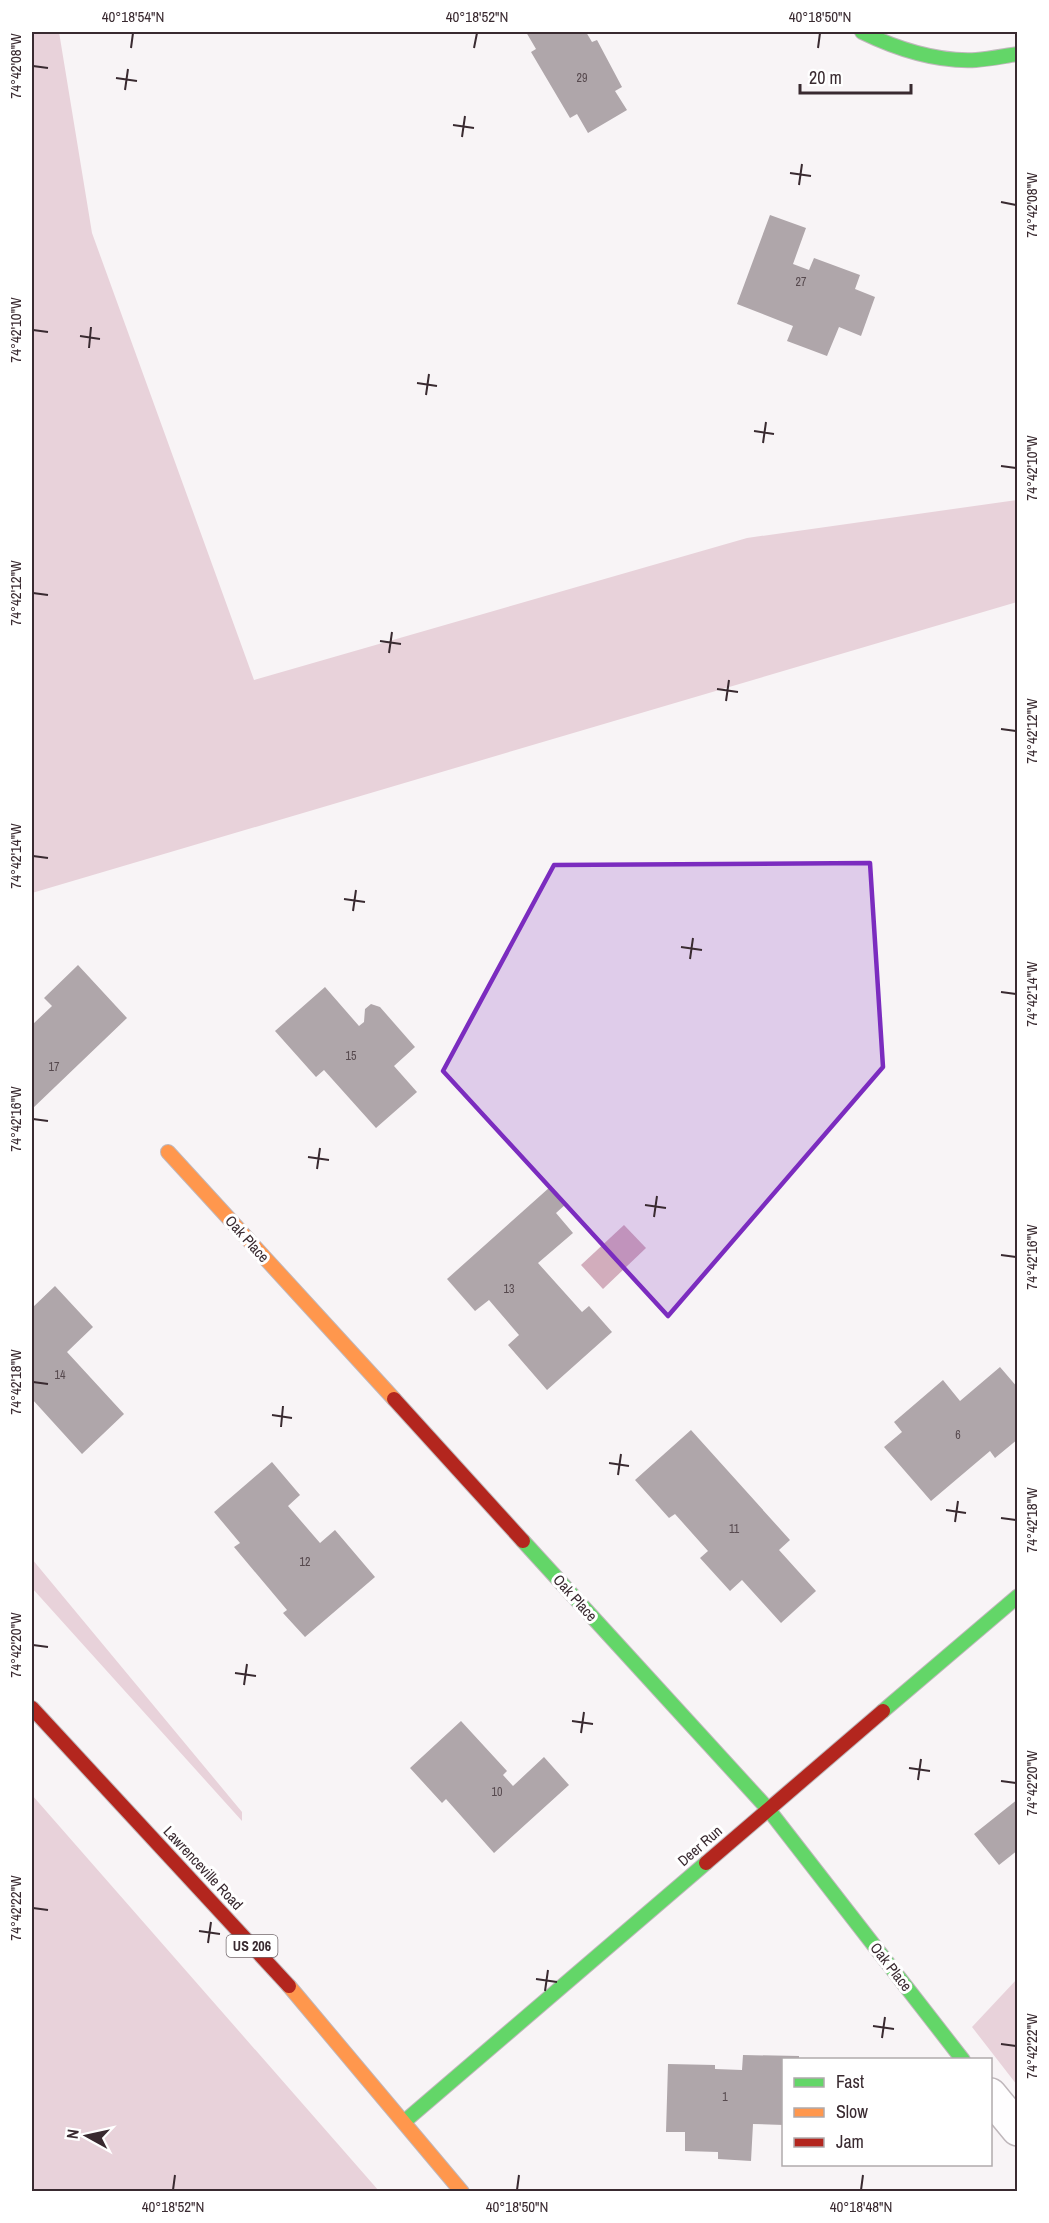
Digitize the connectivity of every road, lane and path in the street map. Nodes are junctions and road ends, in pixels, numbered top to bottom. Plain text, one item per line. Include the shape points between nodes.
1 (862, 32) edge
2 (1017, 54) edge
3 (168, 1152) dead end
4 (1017, 1596) edge
5 (32, 1708) edge
6 (768, 1809) junction
7 (961, 2058) edge
8 (992, 2098) edge
9 (405, 2121) junction
10 (1017, 2129) edge
11 (462, 2192) edge

1 - 2 main road via 924,55 972,60
3 - 6 main road, Oak Place
4 - 6 main road, Deer Run
5 - 9 main road, Lawrenceville Road / US 206 via 302,2000
6 - 7 main road, Oak Place
6 - 9 main road, Deer Run
8 - 10 street
9 - 11 main road, Lawrenceville Road / US 206

